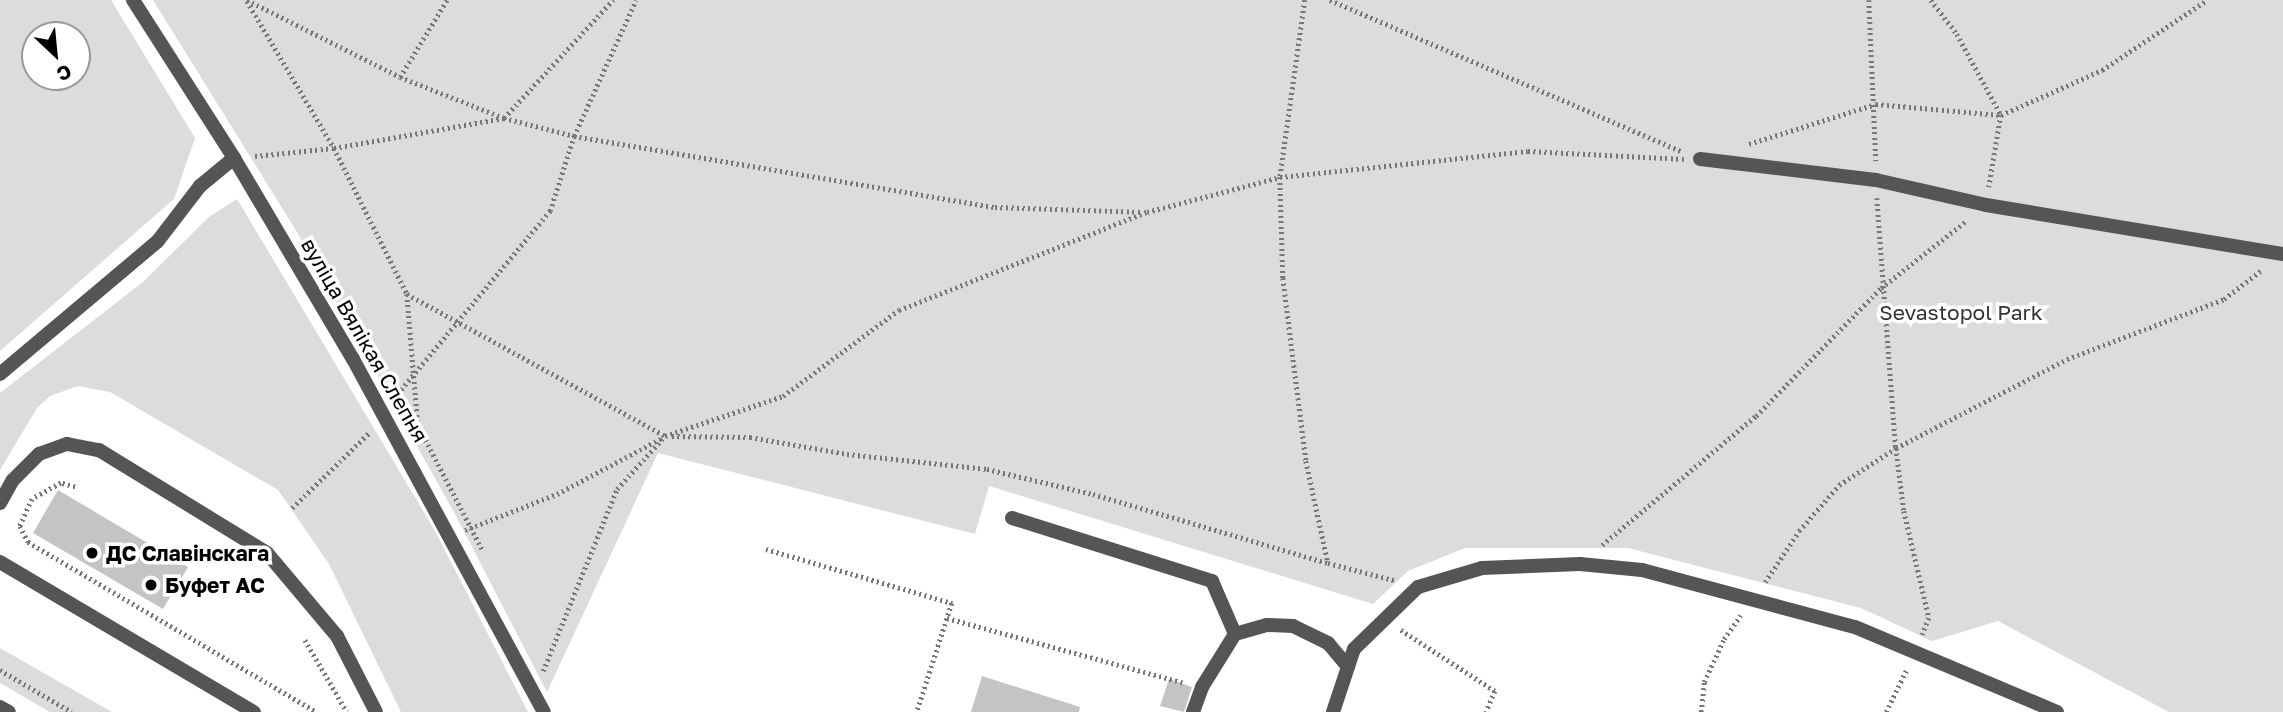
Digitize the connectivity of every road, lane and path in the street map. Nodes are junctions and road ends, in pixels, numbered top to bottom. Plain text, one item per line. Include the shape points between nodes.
1 (133, 0) edge
2 (246, 0) edge
3 (447, 0) edge
4 (613, 0) edge
5 (636, 0) edge
6 (1305, 0) edge
7 (1330, 0) edge
8 (1869, 0) edge
9 (1931, 0) edge
10 (2207, 0) edge
11 (400, 77) junction
12 (1876, 104) junction
13 (2001, 115) junction
14 (504, 118) junction
15 (574, 136) junction
16 (334, 148) junction
17 (1737, 148) dead end
18 (234, 158) junction
19 (1700, 159) junction
20 (1280, 177) junction
21 (1876, 180) junction
22 (1986, 205) junction
23 (1147, 212) junction
24 (2278, 258) edge
25 (1881, 288) junction
26 (407, 294) junction
27 (457, 325) junction
28 (0, 374) edge
29 (411, 376) junction
30 (383, 413) junction
31 (665, 436) junction
32 (1896, 448) junction
33 (75, 487) dead end
34 (0, 503) edge
35 (292, 508) dead end
36 (1012, 518) dead end
37 (471, 528) junction
38 (452, 535) junction
39 (766, 549) dead end
40 (0, 562) edge
41 (1328, 563) junction
42 (489, 564) dead end
43 (1580, 564) junction
44 (1418, 587) junction
45 (1754, 598) junction
46 (947, 618) junction
47 (1383, 619) junction
48 (1236, 634) junction
49 (304, 640) dead end
50 (1916, 651) junction
51 (1348, 667) junction
52 (0, 670) edge
53 (542, 674) dead end
54 (1202, 687) junction
55 (0, 706) edge
56 (9, 712) edge
57 (72, 712) edge
58 (254, 712) edge
59 (317, 712) edge
60 (346, 712) edge
61 (376, 712) edge
62 (544, 712) edge
63 (917, 712) edge
64 (1193, 712) edge
65 (1333, 712) edge
66 (1486, 712) edge
67 (1701, 712) edge
68 (1886, 712) edge
69 (2057, 712) edge

1 - 18 street, вуліца Вялікая Слепня
2 - 11 path
2 - 16 path
3 - 11 path
4 - 14 path
5 - 15 path
6 - 20 path
7 - 19 path
8 - 12 path
9 - 13 path via 1957,34
10 - 13 path via 2102,70
11 - 14 path
12 - 13 path
12 - 17 path
12 - 21 path
13 - 22 path
14 - 15 path
14 - 16 path
15 - 23 path via 995,207
15 - 27 path via 550,211
16 - 18 path
16 - 26 path
18 - 28 street via 200,186 157,242
18 - 30 street, вуліца Вялікая Слепня
19 - 20 path via 1528,151
19 - 21 street
20 - 23 path
20 - 41 path via 1283,278 1306,461
21 - 22 street
21 - 25 path
22 - 24 street
22 - 25 path
23 - 31 path via 900,310 783,396
24 - 32 path via 2224,299 2067,359
25 - 32 path
25 - 43 path via 1756,416
26 - 27 path
26 - 29 path
27 - 29 path
27 - 31 path
29 - 30 path
29 - 37 path via 418,425
30 - 35 path via 363,441
30 - 38 street, вуліца Вялікая Слепня
31 - 37 path via 557,494
31 - 41 path via 750,437 846,454 986,469 1093,494
31 - 53 path via 617,489
32 - 45 path via 1839,485 1799,531
32 - 50 path via 1904,511 1929,618
33 - 59 path via 61,483 32,499 20,526 28,542
34 - 61 street via 25,466 46,451 68,444 99,450 267,553 332,630
36 - 48 street via 1212,581
37 - 38 path
37 - 42 path
38 - 62 street, вуліца Вялікая Слепня
39 - 46 path via 952,603
40 - 58 street
41 - 44 path
43 - 44 street via 1482,568
43 - 45 street via 1642,570
44 - 47 street
45 - 50 street via 1855,627
45 - 67 path via 1724,639 1704,682
46 - 54 path
46 - 63 path
47 - 51 street via 1354,649
47 - 66 path via 1495,691
48 - 51 street via 1267,625 1293,626 1328,643
48 - 54 street
49 - 60 path
50 - 68 path
50 - 69 street
51 - 65 street
52 - 57 path
54 - 64 street
55 - 56 street

